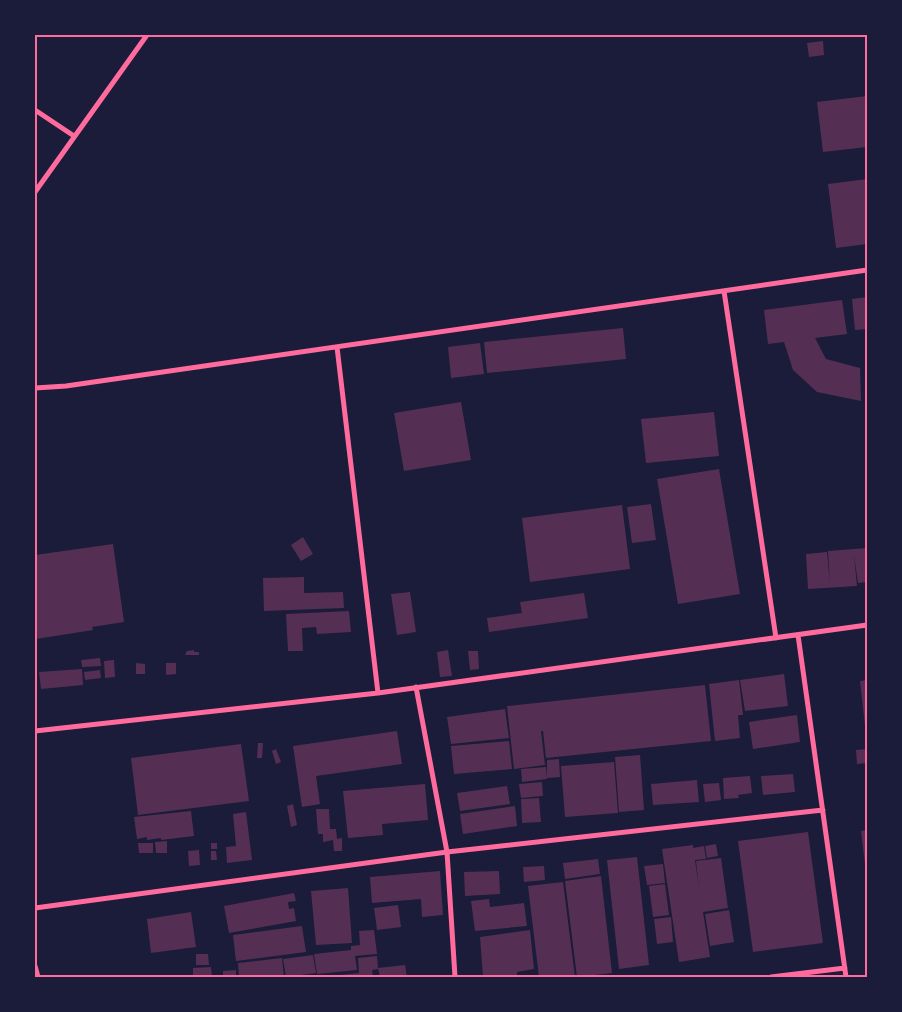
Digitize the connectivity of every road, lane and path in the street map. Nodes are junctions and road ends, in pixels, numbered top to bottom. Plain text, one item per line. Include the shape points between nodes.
1 (147, 35) edge
2 (35, 110) edge
3 (74, 136) junction
4 (35, 192) edge
5 (867, 270) edge
6 (724, 291) junction
7 (337, 347) junction
8 (35, 388) edge
9 (867, 625) edge
10 (798, 635) junction
11 (776, 638) junction
12 (416, 687) junction
13 (378, 693) junction
14 (35, 731) edge
15 (823, 810) junction
16 (447, 852) junction
17 (35, 908) edge
18 (35, 966) edge
19 (845, 968) junction
20 (38, 977) edge
21 (455, 977) edge
22 (771, 977) edge
23 (846, 977) edge

1 - 3 street
2 - 3 street
3 - 4 street
5 - 6 street
6 - 7 street
6 - 11 street
7 - 8 street
7 - 13 street
9 - 10 street
10 - 11 street
10 - 15 street
11 - 12 street
12 - 13 street
12 - 16 street
13 - 14 street
15 - 16 street
15 - 19 street
16 - 17 street
16 - 21 street
18 - 20 street
19 - 22 street
19 - 23 street

